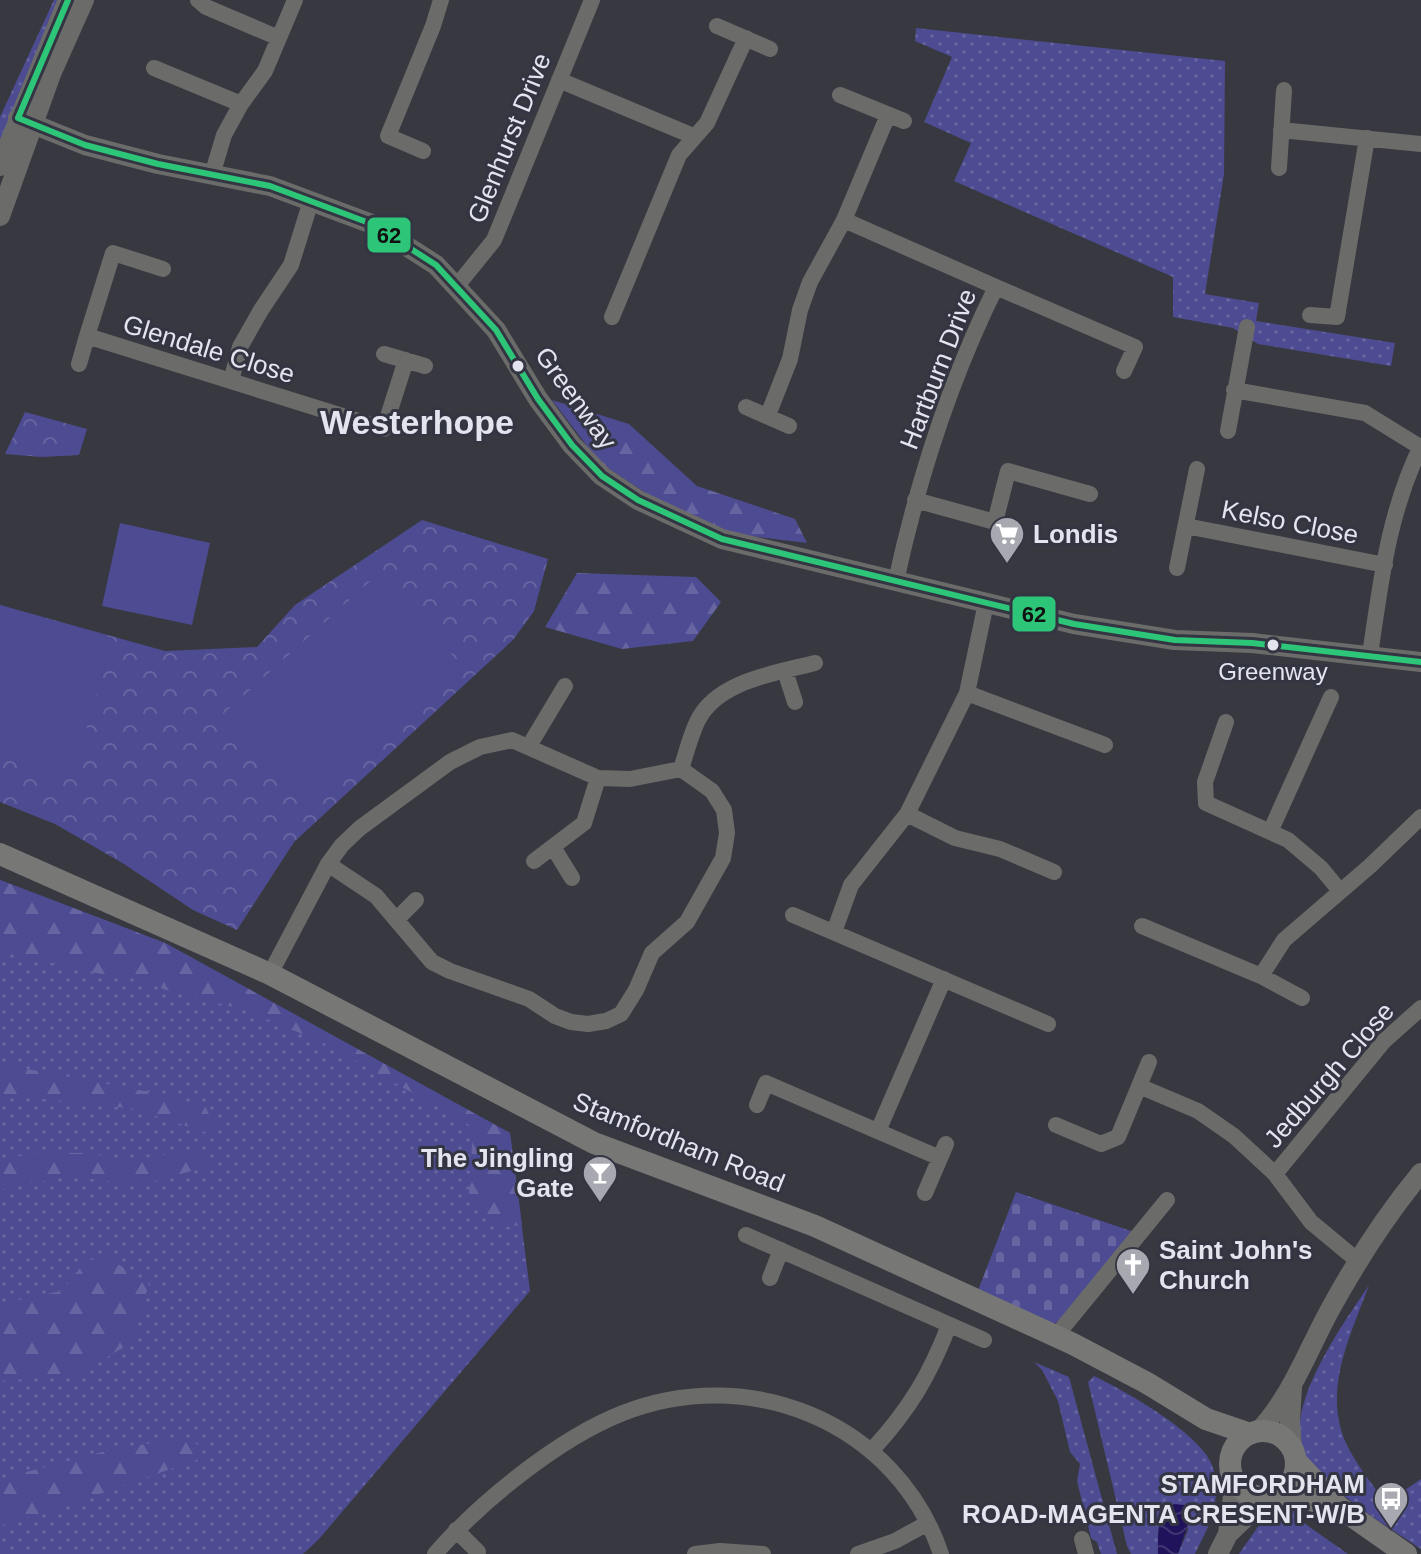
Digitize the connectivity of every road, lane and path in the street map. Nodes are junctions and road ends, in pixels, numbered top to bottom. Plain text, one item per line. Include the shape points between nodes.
1 (68, 0) edge
2 (84, 0) edge
3 (198, 0) edge
4 (295, 0) edge
5 (441, 0) edge
6 (592, 0) edge
7 (717, 26) dead end
8 (279, 38) junction
9 (746, 38) junction
10 (770, 49) dead end
11 (154, 68) dead end
12 (559, 80) junction
13 (1284, 90) dead end
14 (840, 95) dead end
15 (241, 104) junction
16 (888, 115) junction
17 (25, 121) junction
18 (904, 121) dead end
19 (1281, 130) junction
20 (693, 136) junction
21 (1367, 138) junction
22 (1421, 144) edge
23 (423, 151) dead end
24 (0, 166) edge
25 (1279, 168) dead end
26 (212, 175) junction
27 (0, 183) edge
28 (311, 201) junction
29 (0, 216) edge
30 (844, 220) junction
31 (163, 269) dead end
32 (456, 287) junction
33 (996, 287) junction
34 (1310, 315) dead end
35 (612, 317) dead end
36 (1247, 327) dead end
37 (87, 336) junction
38 (384, 354) dead end
39 (406, 360) junction
40 (79, 364) dead end
41 (425, 366) dead end
42 (1124, 371) dead end
43 (231, 381) junction
44 (1234, 390) junction
45 (746, 407) dead end
46 (768, 415) junction
47 (789, 426) dead end
48 (1228, 431) dead end
49 (1421, 446) edge
50 (1197, 469) dead end
51 (1090, 494) dead end
52 (915, 500) junction
53 (1186, 526) junction
54 (1385, 565) junction
55 (1177, 568) dead end
56 (896, 581) junction
57 (986, 603) junction
58 (1370, 655) junction
59 (1421, 662) edge
60 (815, 663) dead end
61 (785, 671) junction
62 (565, 686) dead end
63 (967, 693) junction
64 (1331, 697) dead end
65 (795, 702) dead end
66 (1226, 722) dead end
67 (1105, 745) dead end
68 (529, 746) junction
69 (681, 769) junction
70 (598, 778) junction
71 (907, 814) junction
72 (1421, 817) edge
73 (1270, 832) junction
74 (553, 847) junction
75 (0, 854) edge
76 (534, 861) dead end
77 (328, 864) junction
78 (1054, 872) dead end
79 (572, 878) dead end
80 (1340, 891) junction
81 (416, 900) dead end
82 (793, 915) dead end
83 (397, 919) junction
84 (1142, 926) dead end
85 (834, 932) junction
86 (270, 974) junction
87 (1261, 976) junction
88 (944, 979) junction
89 (1302, 998) dead end
90 (1421, 1008) edge
91 (1048, 1024) dead end
92 (1149, 1062) dead end
93 (1139, 1086) junction
94 (757, 1105) dead end
95 (1056, 1125) dead end
96 (878, 1131) junction
97 (1421, 1173) edge
98 (1275, 1174) junction
99 (925, 1193) dead end
100 (1167, 1200) dead end
101 (746, 1235) dead end
102 (781, 1250) junction
103 (1358, 1261) junction
104 (770, 1278) dead end
105 (949, 1325) junction
106 (1056, 1336) junction
107 (984, 1340) dead end
108 (1292, 1388) junction
109 (1206, 1419) junction
110 (1254, 1433) junction
111 (872, 1450) junction
112 (1294, 1454) junction
113 (1232, 1472) junction
114 (1273, 1495) junction
115 (1339, 1507) junction
116 (928, 1523) junction
117 (456, 1530) junction
118 (1228, 1534) junction
119 (478, 1552) edge
120 (435, 1554) edge
121 (695, 1554) edge
122 (763, 1554) edge
123 (858, 1554) edge
124 (941, 1554) edge
125 (1218, 1554) edge
126 (1406, 1554) edge

1 - 17 street
2 - 17 street
3 - 8 street
4 - 8 street
5 - 23 street via 388,136
6 - 12 street, Glenhurst Drive
7 - 9 street
8 - 15 street via 265,71
9 - 10 street
9 - 20 street via 707,123
11 - 15 street
12 - 20 street
12 - 32 street, Glenhurst Drive via 494,240
13 - 19 street
14 - 16 street
15 - 26 street via 224,135
16 - 18 street
16 - 30 street
17 - 24 street
17 - 26 street, Greenway via 85,145
17 - 27 street
17 - 29 street
19 - 21 street
19 - 25 street
20 - 35 street via 679,155
21 - 22 street
21 - 34 street via 1337,317
26 - 28 street, Greenway via 270,186
28 - 32 street, Greenway via 372,224 436,265
28 - 43 street via 291,265 240,347
30 - 33 street, Hartburn Drive
30 - 46 street via 810,282 790,359
31 - 37 street, Glendale Close via 113,253
32 - 56 street, Greenway via 496,330 538,399 602,476 638,500 722,539
33 - 42 street via 1135,347
33 - 52 street, Hartburn Drive via 943,410
36 - 44 street
37 - 40 street, Glendale Close
37 - 43 street, Glendale Close
38 - 39 street
39 - 41 street
39 - 43 street, Glendale Close via 384,429
44 - 48 street
44 - 49 street via 1365,413
45 - 46 street
46 - 47 street
49 - 54 street via 1389,530
50 - 53 street, Kelso Close
51 - 52 street via 1008,471 995,522
52 - 56 street, Hartburn Drive
53 - 54 street, Kelso Close
53 - 55 street, Kelso Close
54 - 58 street
56 - 57 street, Greenway
57 - 58 street, Greenway via 1175,640
57 - 63 street
58 - 59 street, Greenway
60 - 61 street
61 - 65 street
61 - 69 street via 717,697 698,720
62 - 68 street
63 - 67 street
63 - 71 street
64 - 73 street
66 - 73 street via 1205,782 1206,803
68 - 70 street
68 - 77 street via 512,740 480,747 450,762 360,828
69 - 70 street via 630,779
69 - 83 street via 712,791 724,810 723,858 687,922 652,953 621,1014 588,1024 555,1016 529,999 432,962
70 - 74 street via 584,823
71 - 78 street via 955,838 1000,849
71 - 85 street via 851,885
72 - 80 street
73 - 80 street via 1288,840
74 - 76 street
74 - 79 street
75 - 86 main road, Stamfordham Road
77 - 83 street via 376,896
77 - 86 street
80 - 87 street via 1284,940
81 - 83 street
82 - 85 street
84 - 87 street
85 - 88 street
86 - 106 main road, Stamfordham Road via 594,1143 815,1226
87 - 89 street
88 - 91 street
88 - 96 street
90 - 98 street, Jedburgh Close via 1384,1041
92 - 93 street
93 - 95 street via 1118,1137 1101,1144
93 - 98 street, Jedburgh Close via 1198,1111
94 - 96 street via 766,1083
96 - 99 street via 943,1151
97 - 103 street
98 - 103 street, Jedburgh Close via 1311,1222
100 - 106 street
101 - 102 street
102 - 104 street
102 - 105 street
103 - 108 street
105 - 107 street
105 - 111 street via 921,1389
106 - 109 main road, Stamfordham Road
108 - 110 street
108 - 112 street
109 - 110 main road, Stamfordham Road
109 - 113 main road, Stamfordham Road
110 - 112 main road via 1278,1435
110 - 113 main road via 1236,1445
111 - 116 street
111 - 117 street via 829,1423 764,1401 718,1396 660,1402 584,1433 506,1486
112 - 114 main road via 1292,1479
112 - 115 main road
113 - 114 main road via 1249,1494
113 - 118 street
114 - 115 main road
114 - 118 street
115 - 126 main road
116 - 123 street
116 - 124 street
117 - 119 street
117 - 120 street
118 - 125 street
121 - 122 street

